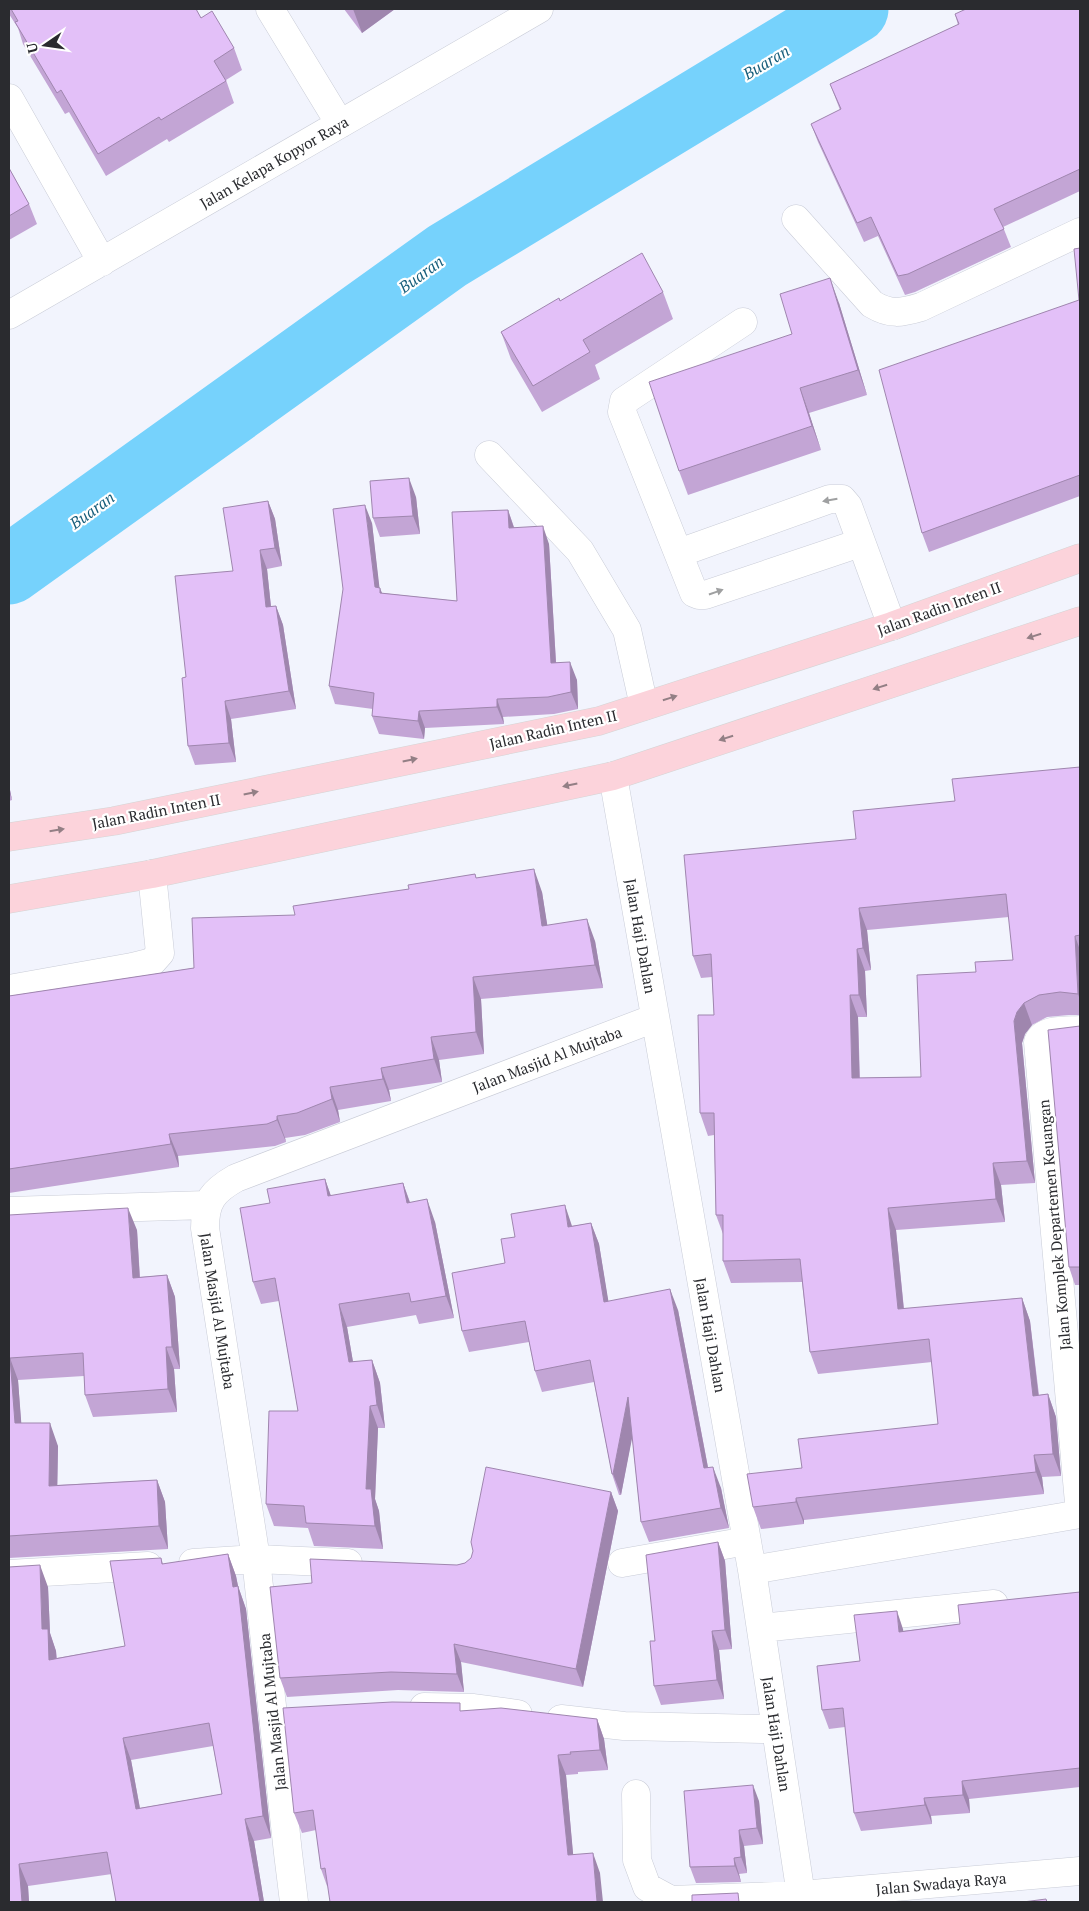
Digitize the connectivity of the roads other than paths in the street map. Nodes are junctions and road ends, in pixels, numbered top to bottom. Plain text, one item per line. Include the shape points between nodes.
1 (270, 9) edge
2 (539, 9) edge
3 (9, 98) edge
4 (340, 124) junction
5 (796, 219) dead end
6 (1080, 232) edge
7 (102, 262) junction
8 (9, 315) edge
9 (744, 322) dead end
10 (489, 455) dead end
11 (863, 548) junction
12 (678, 553) junction
13 (1080, 558) edge
14 (1080, 621) edge
15 (892, 626) junction
16 (644, 706) junction
17 (613, 776) junction
18 (9, 837) edge
19 (152, 874) junction
20 (9, 899) edge
21 (9, 989) edge
22 (655, 1018) junction
23 (1080, 1030) edge
24 (207, 1205) junction
25 (9, 1211) edge
26 (1080, 1514) edge
27 (747, 1541) junction
28 (256, 1559) junction
29 (622, 1563) dead end
30 (375, 1564) edge
31 (752, 1570) junction
32 (9, 1574) edge
33 (1022, 1601) edge
34 (761, 1628) junction
35 (399, 1706) edge
36 (302, 1711) edge
37 (273, 1712) junction
38 (776, 1728) junction
39 (636, 1794) dead end
40 (1080, 1871) edge
41 (802, 1898) edge
42 (294, 1902) edge

1 - 4 street
2 - 4 street, Jalan Kelapa Kopyor Raya
3 - 7 street
4 - 7 street, Jalan Kelapa Kopyor Raya
5 - 6 street via 872,304 896,313 921,307
7 - 8 street, Jalan Kelapa Kopyor Raya
9 - 12 street via 624,401 622,406
10 - 16 street via 580,552 627,630
12 -> 11 street via 694,593 705,595 854,545
11 -> 12 street via 848,506 842,499 830,499
11 - 15 street
13 - 15 main road, Jalan Radin Inten II
14 -> 17 main road
16 -> 15 main road, Jalan Radin Inten II
18 -> 16 main road, Jalan Radin Inten II via 141,815 599,720
17 -> 19 main road
17 - 22 street, Jalan Haji Dahlan
19 - 20 main road
19 - 21 street via 160,952 152,962
22 - 24 street, Jalan Masjid Al Mujtaba via 236,1178 214,1193
22 - 27 street, Jalan Haji Dahlan
23 - 26 street, Jalan Komplek Departemen Keuangan via 1046,1033 1038,1042
24 - 25 street
24 - 28 street, Jalan Masjid Al Mujtaba via 205,1228
26 - 31 street, Jalan Komplek Departemen Keuangan
27 - 29 street
27 - 31 street, Jalan Haji Dahlan
28 - 30 street
28 - 32 street
28 - 37 street, Jalan Masjid Al Mujtaba
31 - 34 street, Jalan Haji Dahlan
33 - 34 street
34 - 38 street, Jalan Haji Dahlan
35 - 38 street via 474,1708 624,1726
36 - 37 street
37 - 42 street, Jalan Masjid Al Mujtaba
38 - 41 street, Jalan Haji Dahlan
39 - 41 street, Jalan Swadaya Raya via 637,1860 647,1887 671,1900
40 - 41 street, Jalan Swadaya Raya

